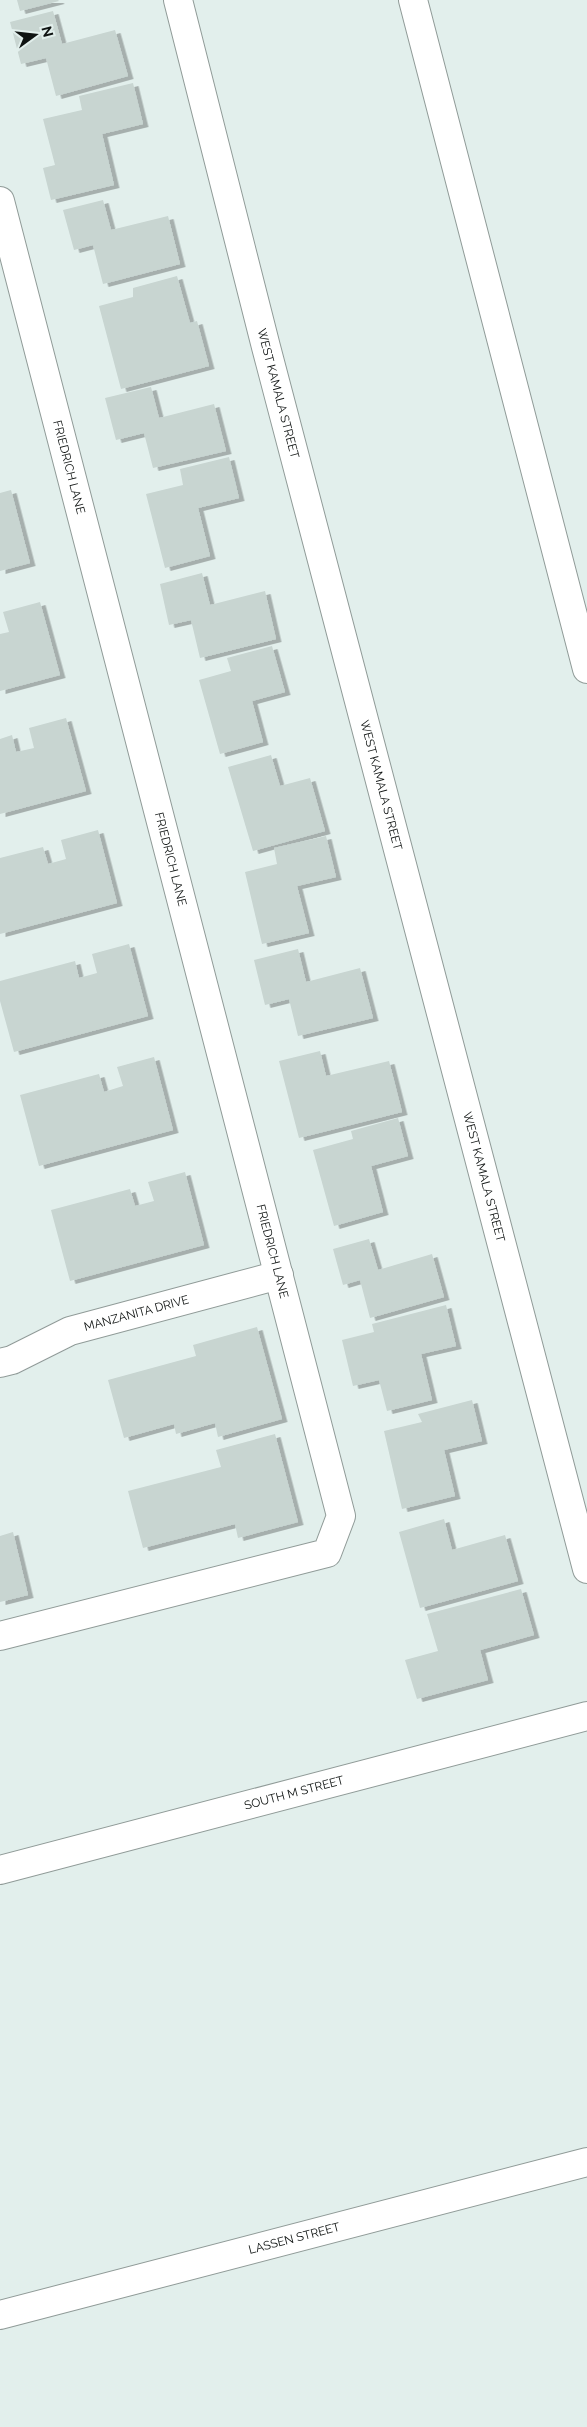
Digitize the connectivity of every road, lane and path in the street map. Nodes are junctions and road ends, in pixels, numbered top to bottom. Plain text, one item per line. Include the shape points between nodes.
1 (178, 0) edge
2 (413, 0) edge
3 (0, 201) edge
4 (587, 669) edge
5 (279, 1275) junction
6 (6, 1362) edge
7 (587, 1570) edge
8 (0, 1636) edge
9 (587, 1716) edge
10 (0, 1870) edge
11 (587, 2162) edge
12 (0, 2315) edge

1 - 7 street, WEST KAMALA STREET
2 - 4 street
3 - 5 street, FRIEDRICH LANE
5 - 6 street, MANZANITA DRIVE via 70,1331
5 - 8 street, FRIEDRICH LANE via 341,1516 327,1553
9 - 10 street, SOUTH M STREET
11 - 12 street, LASSEN STREET

